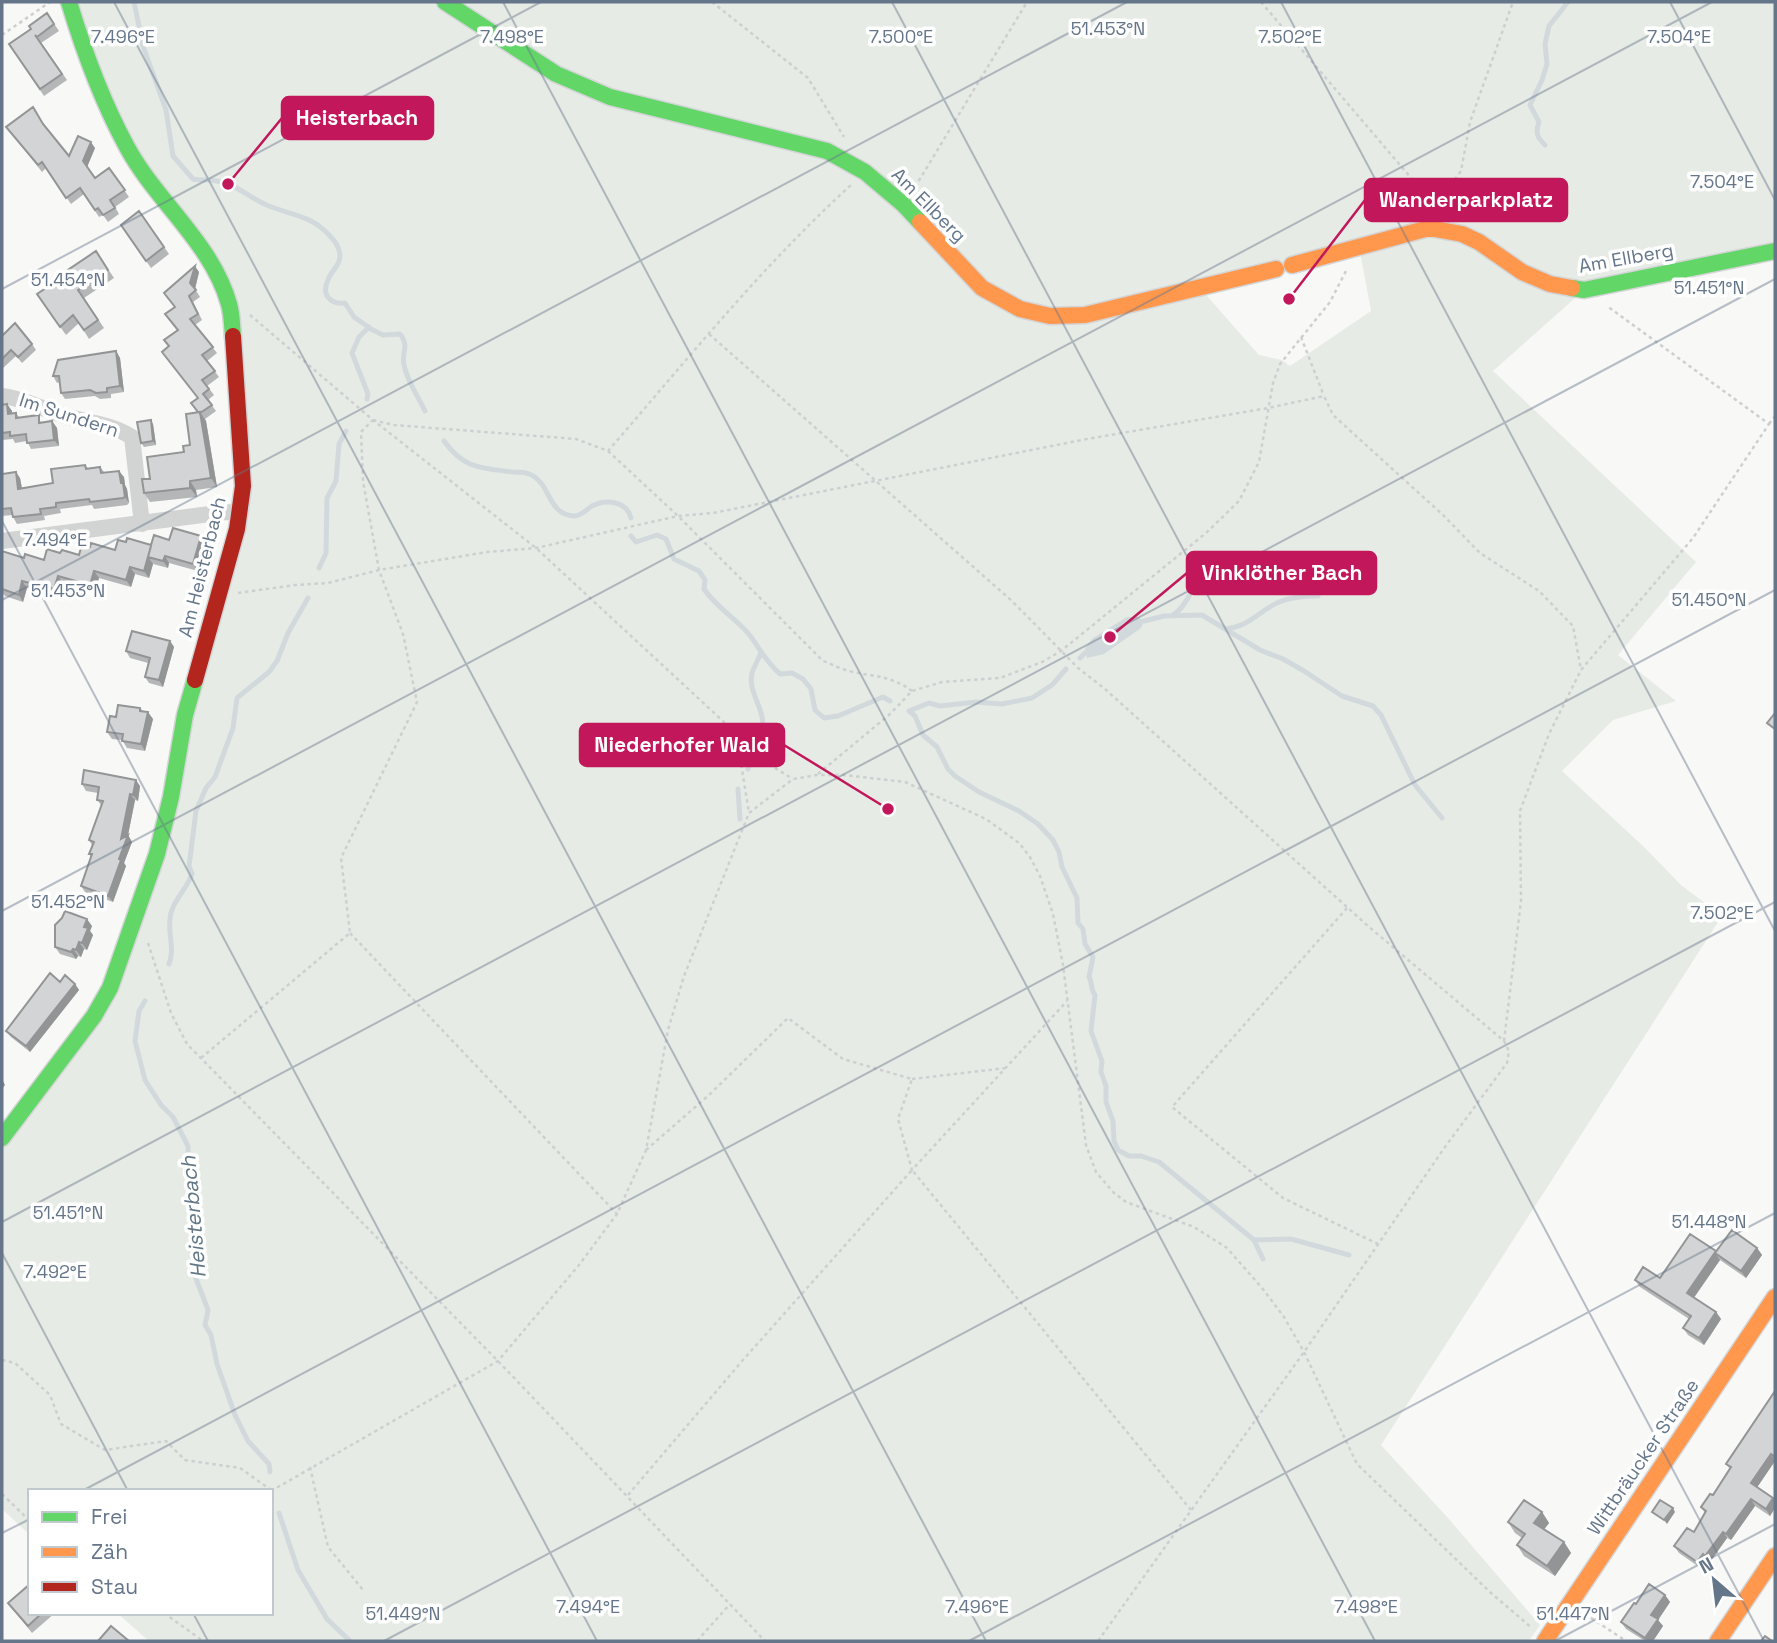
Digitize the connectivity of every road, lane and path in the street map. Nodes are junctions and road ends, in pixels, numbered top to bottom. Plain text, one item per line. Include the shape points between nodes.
1 (50, 2) edge
2 (69, 2) edge
3 (445, 2) edge
4 (712, 2) edge
5 (1027, 2) edge
6 (1261, 2) edge
7 (1513, 2) edge
8 (2, 35) edge
9 (844, 137) dead end
10 (865, 172) junction
11 (904, 205) junction
12 (1359, 246) junction
13 (1775, 251) edge
14 (1292, 265) dead end
15 (1276, 269) dead end
16 (229, 304) junction
17 (1606, 306) dead end
18 (709, 334) junction
19 (1301, 336) junction
20 (1324, 396) junction
21 (2, 397) edge
22 (1268, 408) junction
23 (1775, 416) edge
24 (373, 420) junction
25 (1769, 424) junction
26 (608, 451) junction
27 (876, 482) junction
28 (239, 513) junction
29 (678, 516) junction
30 (142, 524) junction
31 (2, 541) edge
32 (536, 548) junction
33 (379, 570) junction
34 (219, 593) junction
35 (1061, 651) junction
36 (1581, 670) junction
37 (912, 691) junction
38 (738, 746) junction
39 (817, 775) junction
40 (793, 779) junction
41 (749, 813) junction
42 (1347, 908) junction
43 (134, 921) junction
44 (350, 933) junction
45 (1068, 1000) junction
46 (1504, 1041) junction
47 (201, 1058) junction
48 (1006, 1068) junction
49 (912, 1079) junction
50 (2, 1138) edge
51 (646, 1150) junction
52 (912, 1170) junction
53 (617, 1214) junction
54 (1379, 1245) junction
55 (1775, 1297) edge
56 (1304, 1352) junction
57 (2, 1360) edge
58 (498, 1361) junction
59 (310, 1467) junction
60 (270, 1489) edge
61 (273, 1489) edge
62 (2, 1494) edge
63 (627, 1496) junction
64 (1191, 1510) junction
65 (28, 1519) edge
66 (1775, 1556) edge
67 (363, 1590) dead end
68 (1570, 1604) junction
69 (730, 1605) junction
70 (167, 1615) edge
71 (203, 1641) edge
72 (697, 1641) edge
73 (765, 1641) edge
74 (1098, 1641) edge
75 (1545, 1641) edge
76 (1626, 1641) edge
77 (1718, 1641) edge

1 - 8 path
2 - 16 street, Am Heisterbach via 88,65 127,148 209,260
3 - 10 street, Am Ellberg via 556,74 610,97 827,151
4 - 9 path via 808,78
5 - 11 path
6 - 7 path via 1435,206 1461,171 1470,122
10 - 11 street, Am Ellberg
10 - 18 path via 814,218
11 - 15 street, Am Ellberg via 982,288 1020,309 1050,316 1085,315
12 - 13 street, Am Ellberg via 1429,228 1462,234 1522,272 1584,290
12 - 14 street, Am Ellberg
12 - 19 path via 1330,302
16 - 24 path via 243,309
16 - 28 street, Am Heisterbach via 242,454
17 - 25 path
18 - 26 path
18 - 27 path
19 - 20 path
19 - 22 path via 1280,364
20 - 22 path
20 - 36 path via 1333,415 1480,553 1539,592 1573,626
21 - 30 street, Im Sundern via 16,397 79,420 116,427 132,437
22 - 27 path
22 - 35 path via 1259,462 1239,501
23 - 25 path
24 - 26 path via 576,439
24 - 32 path
24 - 33 path via 362,432 361,444
25 - 36 path via 1693,538
26 - 29 path
27 - 29 path
27 - 35 path via 1020,608
28 - 30 street
28 - 34 street, Am Heisterbach
29 - 32 path
29 - 37 path via 823,661 898,681
30 - 31 street
32 - 33 path
32 - 38 path via 725,723
33 - 34 path via 328,583
33 - 44 path via 403,634 417,702 341,858
34 - 43 street, Am Heisterbach via 185,715 158,854
35 - 37 path via 1000,678 942,682
35 - 42 path
36 - 46 path via 1549,734 1520,811 1521,901
37 - 39 path
38 - 40 path
38 - 41 path
39 - 40 path
39 - 45 path via 905,782 986,819 1019,843 1040,876 1053,914
40 - 41 path
41 - 51 path via 684,976 668,1030
42 - 46 path
42 - 54 path via 1172,1107 1283,1198
43 - 47 path via 144,926 171,1013 187,1044
43 - 50 street, Am Heisterbach via 104,1001
44 - 47 path
44 - 53 path
45 - 48 path
45 - 56 path via 1086,1145 1096,1172 1126,1202 1194,1227 1227,1248 1270,1297
46 - 54 path via 1509,1051 1507,1063
47 - 58 path
48 - 49 path
48 - 52 path
49 - 51 path via 843,1059 788,1018
49 - 52 path via 898,1119
51 - 53 path
52 - 63 path
52 - 64 path
53 - 58 path
54 - 56 path
55 - 68 street, Wittbräucker Straße
56 - 64 path
56 - 75 path via 1357,1464
57 - 60 path via 15,1363 50,1395 61,1424 105,1450 166,1441 185,1460 240,1468
58 - 59 path
58 - 63 path
59 - 61 path
59 - 67 path via 328,1547
62 - 65 path
63 - 69 path
64 - 74 path
66 - 77 street
68 - 75 street, Wittbräucker Straße
68 - 76 path
69 - 72 path
69 - 73 path
70 - 71 path

